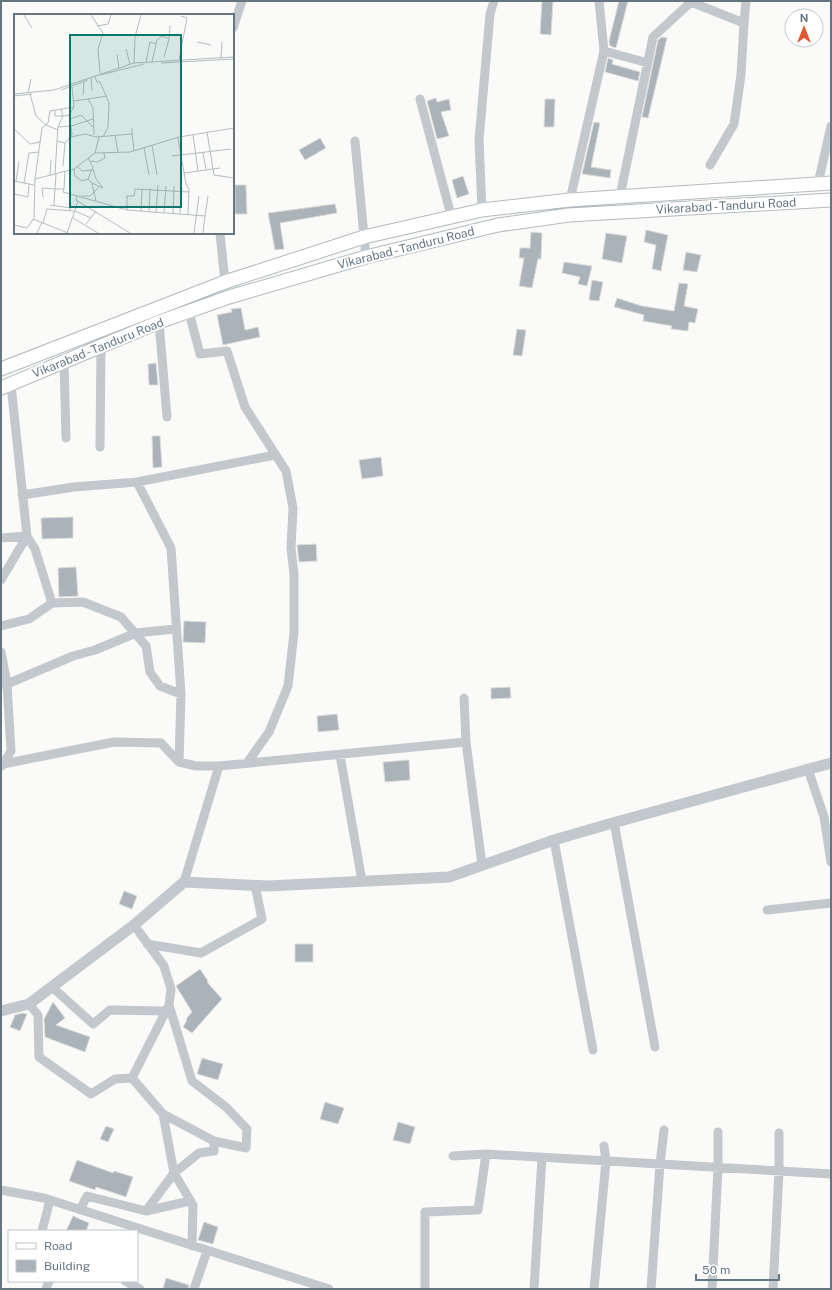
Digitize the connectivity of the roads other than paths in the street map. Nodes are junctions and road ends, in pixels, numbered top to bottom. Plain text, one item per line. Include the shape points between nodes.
1 (242, 1) edge
2 (494, 1) edge
3 (599, 1) edge
4 (746, 1) edge
5 (744, 23) junction
6 (234, 25) edge
7 (604, 51) junction
8 (648, 62) junction
9 (420, 99) dead end
10 (831, 126) edge
11 (354, 141) dead end
12 (710, 165) dead end
13 (824, 183) edge
14 (676, 193) junction
15 (620, 196) junction
16 (570, 200) junction
17 (831, 200) edge
18 (677, 208) junction
19 (482, 210) junction
20 (452, 219) junction
21 (220, 234) edge
22 (364, 237) junction
23 (366, 256) junction
24 (225, 282) junction
25 (189, 312) junction
26 (160, 322) junction
27 (101, 347) junction
28 (36, 355) junction
29 (64, 362) junction
30 (1, 369) edge
31 (44, 370) junction
32 (6, 386) edge
33 (167, 417) dead end
34 (66, 438) dead end
35 (100, 447) dead end
36 (275, 455) junction
37 (138, 482) junction
38 (22, 495) junction
39 (27, 536) junction
40 (1, 538) edge
41 (1, 580) edge
42 (52, 603) junction
43 (1, 626) edge
44 (175, 629) junction
45 (136, 633) junction
46 (1, 652) edge
47 (4, 684) edge
48 (181, 694) junction
49 (464, 698) dead end
50 (466, 742) junction
51 (340, 755) junction
52 (179, 762) junction
53 (247, 763) junction
54 (831, 763) edge
55 (2, 766) edge
56 (219, 766) junction
57 (808, 769) junction
58 (614, 822) junction
59 (554, 840) junction
60 (831, 862) edge
61 (482, 865) junction
62 (362, 881) junction
63 (184, 882) junction
64 (255, 885) junction
65 (831, 903) edge
66 (767, 910) dead end
67 (134, 925) junction
68 (147, 944) junction
69 (52, 987) junction
70 (29, 1004) junction
71 (167, 1008) junction
72 (1, 1011) edge
73 (655, 1047) dead end
74 (593, 1050) dead end
75 (132, 1078) junction
76 (163, 1114) junction
77 (664, 1130) dead end
78 (718, 1132) dead end
79 (779, 1133) dead end
80 (214, 1141) junction
81 (604, 1146) dead end
82 (486, 1154) junction
83 (453, 1156) dead end
84 (542, 1157) junction
85 (606, 1161) junction
86 (660, 1164) junction
87 (718, 1168) junction
88 (780, 1171) junction
89 (174, 1173) junction
90 (831, 1174) edge
91 (1, 1190) edge
92 (50, 1200) junction
93 (190, 1201) junction
94 (80, 1210) junction
95 (146, 1211) junction
96 (42, 1230) edge
97 (192, 1246) junction
98 (206, 1251) junction
99 (127, 1282) edge
100 (140, 1289) edge
101 (194, 1289) edge
102 (329, 1289) edge
103 (426, 1289) edge
104 (534, 1289) edge
105 (594, 1289) edge
106 (651, 1289) edge
107 (712, 1289) edge
108 (773, 1289) edge

1 - 6 street
2 - 19 street via 490,14 479,140
3 - 7 street
4 - 5 street
5 - 8 street via 691,2 653,37
5 - 12 street via 741,75 734,124
7 - 8 street
7 - 16 street
8 - 15 street
9 - 20 street
10 - 13 street
11 - 22 street
13 - 14 main road, Vikarabad - Tanduru Road
14 - 15 main road, Vikarabad - Tanduru Road
14 - 18 main road
15 - 16 main road, Vikarabad - Tanduru Road
16 - 19 main road, Vikarabad - Tanduru Road
17 - 18 main road, Vikarabad - Tanduru Road
18 - 23 main road, Vikarabad - Tanduru Road via 569,215 498,225
19 - 20 main road, Vikarabad - Tanduru Road
20 - 22 main road, Vikarabad - Tanduru Road
21 - 24 street
22 - 23 street
22 - 24 main road, Vikarabad - Tanduru Road
23 - 25 main road, Vikarabad - Tanduru Road via 236,295
24 - 28 main road, Vikarabad - Tanduru Road
25 - 26 main road, Vikarabad - Tanduru Road
25 - 36 street via 200,354 228,351 245,407
26 - 27 main road, Vikarabad - Tanduru Road
26 - 33 street
27 - 29 main road, Vikarabad - Tanduru Road
27 - 35 street
28 - 30 main road, Vikarabad - Tanduru Road
28 - 31 main road
29 - 31 main road, Vikarabad - Tanduru Road
29 - 34 street
31 - 32 main road, Vikarabad - Tanduru Road
32 - 38 street
36 - 37 street
36 - 53 street via 286,470 293,508 291,548 294,574 294,633 288,686 269,732
37 - 38 street
37 - 44 street via 171,548
38 - 39 street
39 - 40 street
39 - 41 street
39 - 42 street via 35,549
42 - 43 street via 29,619
42 - 45 street via 83,602 121,617
44 - 45 street
44 - 48 street
45 - 47 street
45 - 48 street via 146,646 150,672 160,686
46 - 47 street
47 - 55 street via 11,751
48 - 52 street
49 - 50 street
50 - 51 street
50 - 61 street
51 - 53 street
51 - 62 street
52 - 55 street via 161,743 114,742
52 - 56 street via 196,766
53 - 56 street
54 - 57 street
56 - 63 street
57 - 58 street
57 - 60 street via 824,817
58 - 59 street
58 - 73 street
59 - 61 street
59 - 74 street
61 - 62 street via 449,877
62 - 64 street
63 - 64 street
63 - 67 street
64 - 68 street via 262,919 201,953
65 - 66 street
67 - 68 street
67 - 69 street
68 - 71 street via 164,966 171,989
69 - 70 street
69 - 71 street via 93,1024 110,1010
70 - 72 street
70 - 75 street via 38,1015 39,1058 91,1094 115,1079
71 - 75 street
71 - 80 street via 192,1081 226,1107 247,1129 246,1148
75 - 76 street
76 - 80 street
76 - 89 street
77 - 86 street
78 - 87 street
79 - 88 street
80 - 89 street via 214,1151 200,1153
81 - 85 street
82 - 83 street
82 - 84 street
82 - 103 street via 478,1210 425,1212
84 - 85 street
84 - 104 street
85 - 86 street
85 - 105 street
86 - 87 street
86 - 106 street
87 - 88 street
87 - 107 street
88 - 90 street
88 - 108 street
89 - 93 street
89 - 95 street
91 - 92 street
92 - 94 street
92 - 96 street
93 - 95 street
93 - 97 street via 193,1205
94 - 95 street via 87,1196
94 - 97 street
97 - 98 street
98 - 101 street
98 - 102 street
99 - 100 street

